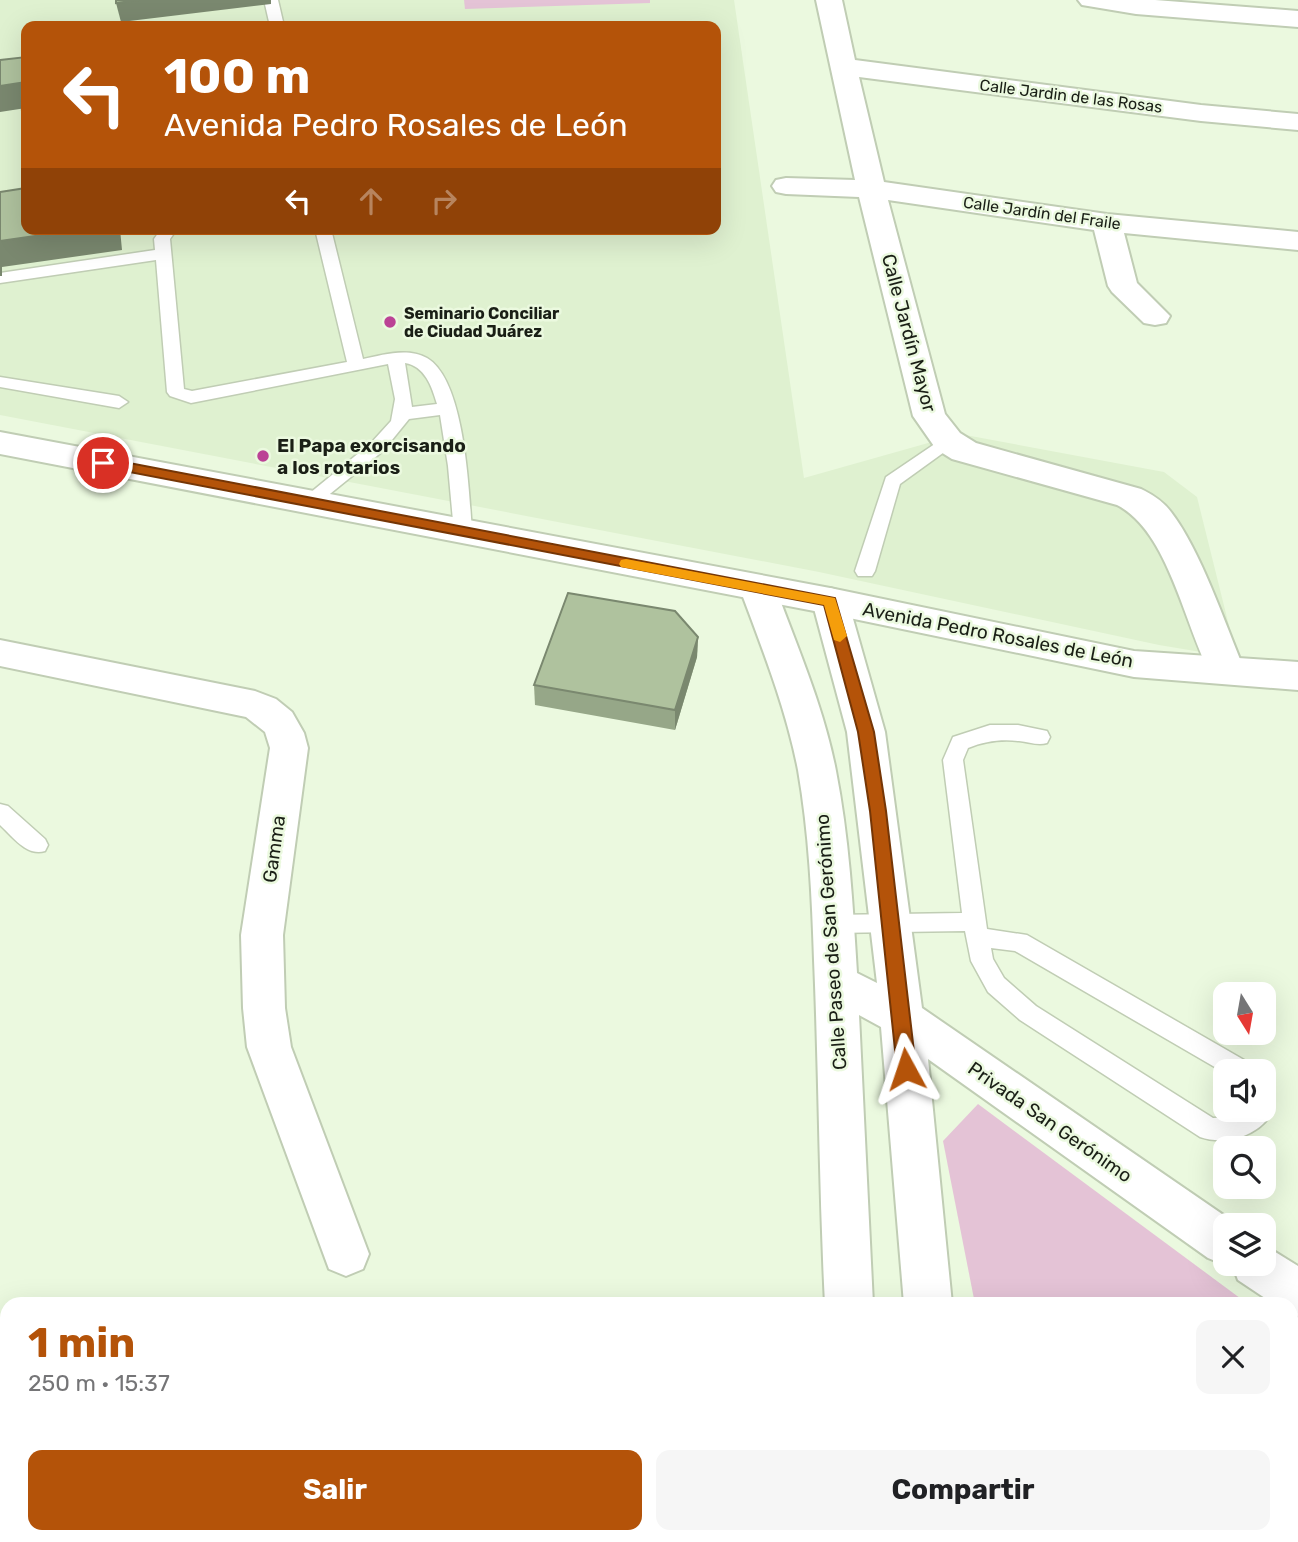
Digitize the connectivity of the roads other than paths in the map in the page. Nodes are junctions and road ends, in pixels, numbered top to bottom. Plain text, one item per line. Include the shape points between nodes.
1 (271, 0) edge
2 (829, 0) edge
3 (1091, 0) edge
4 (1298, 19) edge
5 (275, 21) edge
6 (845, 66) junction
7 (1298, 122) edge
8 (786, 186) dead end
9 (871, 189) junction
10 (1107, 223) junction
11 (165, 235) edge
12 (324, 235) edge
13 (1298, 241) edge
14 (163, 254) junction
15 (0, 278) edge
16 (1155, 316) dead end
17 (395, 359) junction
18 (356, 366) junction
19 (0, 382) edge
20 (119, 402) dead end
21 (446, 409) junction
22 (403, 414) junction
23 (948, 441) junction
24 (0, 443) edge
25 (308, 502) junction
26 (463, 532) junction
27 (864, 571) dead end
28 (758, 589) junction
29 (830, 601) junction
30 (0, 653) edge
31 (1227, 671) junction
32 (1298, 676) edge
33 (1040, 737) dead end
34 (0, 812) edge
35 (37, 845) dead end
36 (832, 924) junction
37 (891, 924) junction
38 (975, 929) junction
39 (836, 983) junction
40 (902, 1017) junction
41 (1222, 1059) edge
42 (1250, 1122) edge
43 (1213, 1235) edge
44 (346, 1254) dead end
45 (1273, 1276) edge
46 (1298, 1293) edge
47 (849, 1297) edge
48 (927, 1297) edge

1 - 5 lane
2 - 6 street, Calle Jardín Mayor
3 - 4 street
6 - 7 street, Calle Jardin de las Rosas
6 - 9 street, Calle Jardín Mayor
8 - 9 street, Calle Jardín del Fraile
9 - 10 street, Calle Jardín del Fraile
9 - 23 street, Calle Jardín Mayor via 929,416
10 - 13 street, Calle Jardín del Fraile
10 - 16 street via 1123,286
11 - 14 lane
12 - 18 lane
14 - 15 lane
14 - 18 lane via 176,392 181,395 201,396
17 - 18 lane
17 - 21 lane via 422,362 433,373
17 - 22 lane
19 - 20 lane
21 - 22 lane
21 - 26 lane via 455,438
22 - 25 lane via 392,433
23 - 27 lane via 892,481
23 - 31 street via 964,451 1145,505 1173,543
24 - 25 street, Avenida Pedro Rosales de León
25 - 26 street, Avenida Pedro Rosales de León
26 - 28 street, Avenida Pedro Rosales de León
28 - 29 street, Avenida Pedro Rosales de León
28 - 36 street, Calle Paseo de San Gerónimo via 796,693 821,795
29 - 31 street, Avenida Pedro Rosales de León via 1134,663
29 - 37 street via 866,732
30 - 44 street, Gamma via 255,705 281,723 289,748 262,935 264,1008 270,1047
31 - 32 street, Avenida Pedro Rosales de León
33 - 38 lane via 1012,731 982,733 960,743 953,760
34 - 35 lane
36 - 37 lane
36 - 39 street, Calle Paseo de San Gerónimo
37 - 38 lane
37 - 40 street
38 - 41 lane via 1019,942
38 - 42 lane via 982,961 996,985 1028,1013 1209,1129 1229,1130
39 - 40 street, Privada San Gerónimo
39 - 47 street, Calle Paseo de San Gerónimo
40 - 43 street, Privada San Gerónimo
40 - 48 street
45 - 46 street

